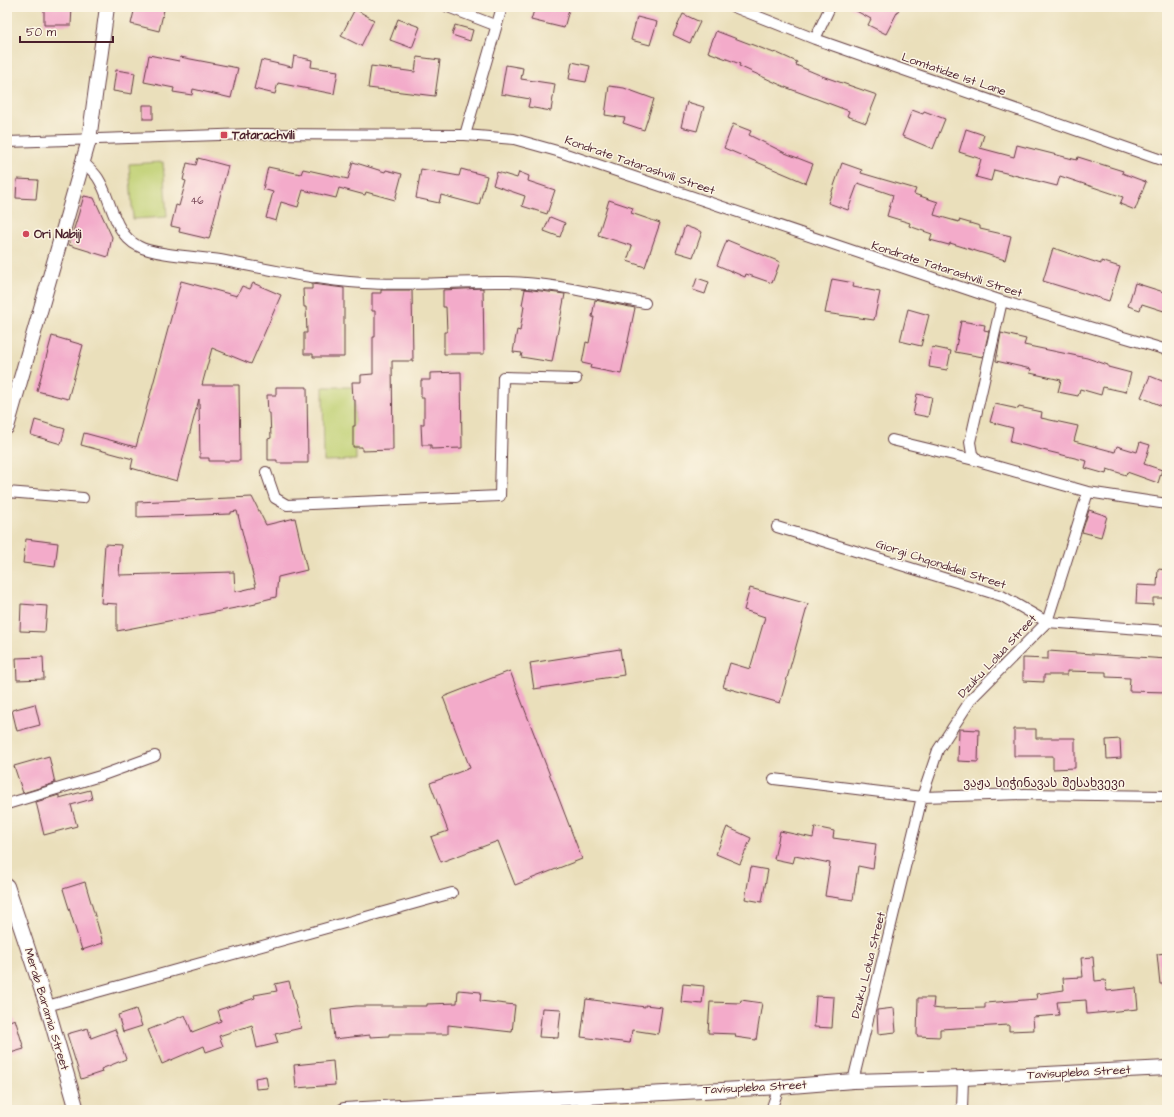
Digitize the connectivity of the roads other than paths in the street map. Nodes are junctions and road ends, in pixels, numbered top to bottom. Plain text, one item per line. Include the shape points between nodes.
1 (107, 7) edge
2 (448, 7) edge
3 (502, 7) edge
4 (734, 7) edge
5 (830, 7) edge
6 (497, 26) junction
7 (815, 39) junction
8 (464, 135) junction
9 (86, 140) junction
10 (7, 142) edge
11 (83, 162) junction
12 (1167, 162) edge
13 (1002, 302) junction
14 (645, 303) dead end
15 (1167, 350) edge
16 (576, 379) dead end
17 (7, 427) edge
18 (892, 440) dead end
19 (978, 461) junction
20 (266, 472) dead end
21 (7, 492) edge
22 (1088, 492) junction
23 (83, 498) dead end
24 (1167, 504) edge
25 (777, 527) dead end
26 (1047, 622) junction
27 (1167, 631) edge
28 (155, 756) dead end
29 (774, 779) dead end
30 (1167, 796) edge
31 (922, 798) junction
32 (7, 804) edge
33 (7, 886) edge
34 (452, 893) dead end
35 (47, 1006) junction
36 (1167, 1068) edge
37 (963, 1078) junction
38 (853, 1081) junction
39 (779, 1087) junction
40 (77, 1110) edge
41 (344, 1110) edge
42 (771, 1110) edge
43 (962, 1110) edge

1 - 9 main road
2 - 6 street
3 - 6 street
4 - 7 street, Lomtatidze 1st Lane
5 - 7 street
6 - 8 street
7 - 12 street, Lomtatidze 1st Lane
8 - 9 street, Kondrate Tatarashvili Street via 250,134
8 - 13 street, Kondrate Tatarashvili Street via 514,139 557,151
9 - 10 street, Kondrate Tatarashvili Street
9 - 11 main road
11 - 14 street via 98,179 124,234 138,247 152,251 301,276 363,283 508,282 546,285
11 - 17 main road
13 - 15 street, Kondrate Tatarashvili Street
13 - 19 street via 970,442 972,454
16 - 20 street via 503,377 500,496 287,505 275,498
18 - 19 street
19 - 22 street
21 - 23 street
22 - 24 street
22 - 26 street, Dzuku Lolua Street
25 - 26 street, Giorgi Chqondideli Street via 1002,596
26 - 27 street, Giorgi Chqondideli Street
26 - 31 street, Dzuku Lolua Street via 972,698 938,750
28 - 32 street via 100,776
29 - 31 street, ვაჟა სიჭინავას შესახვევი
30 - 31 street, ვაჟა სიჭინავას შესახვევი via 1025,794
31 - 38 street, Dzuku Lolua Street
33 - 35 main road, Merab Baramia Street
34 - 35 street
35 - 40 main road, Merab Baramia Street
36 - 37 main road, Tavisupleba Street
37 - 38 main road, Tavisupleba Street
37 - 43 street
38 - 39 main road, Tavisupleba Street
39 - 41 main road, Tavisupleba Street
39 - 42 street

